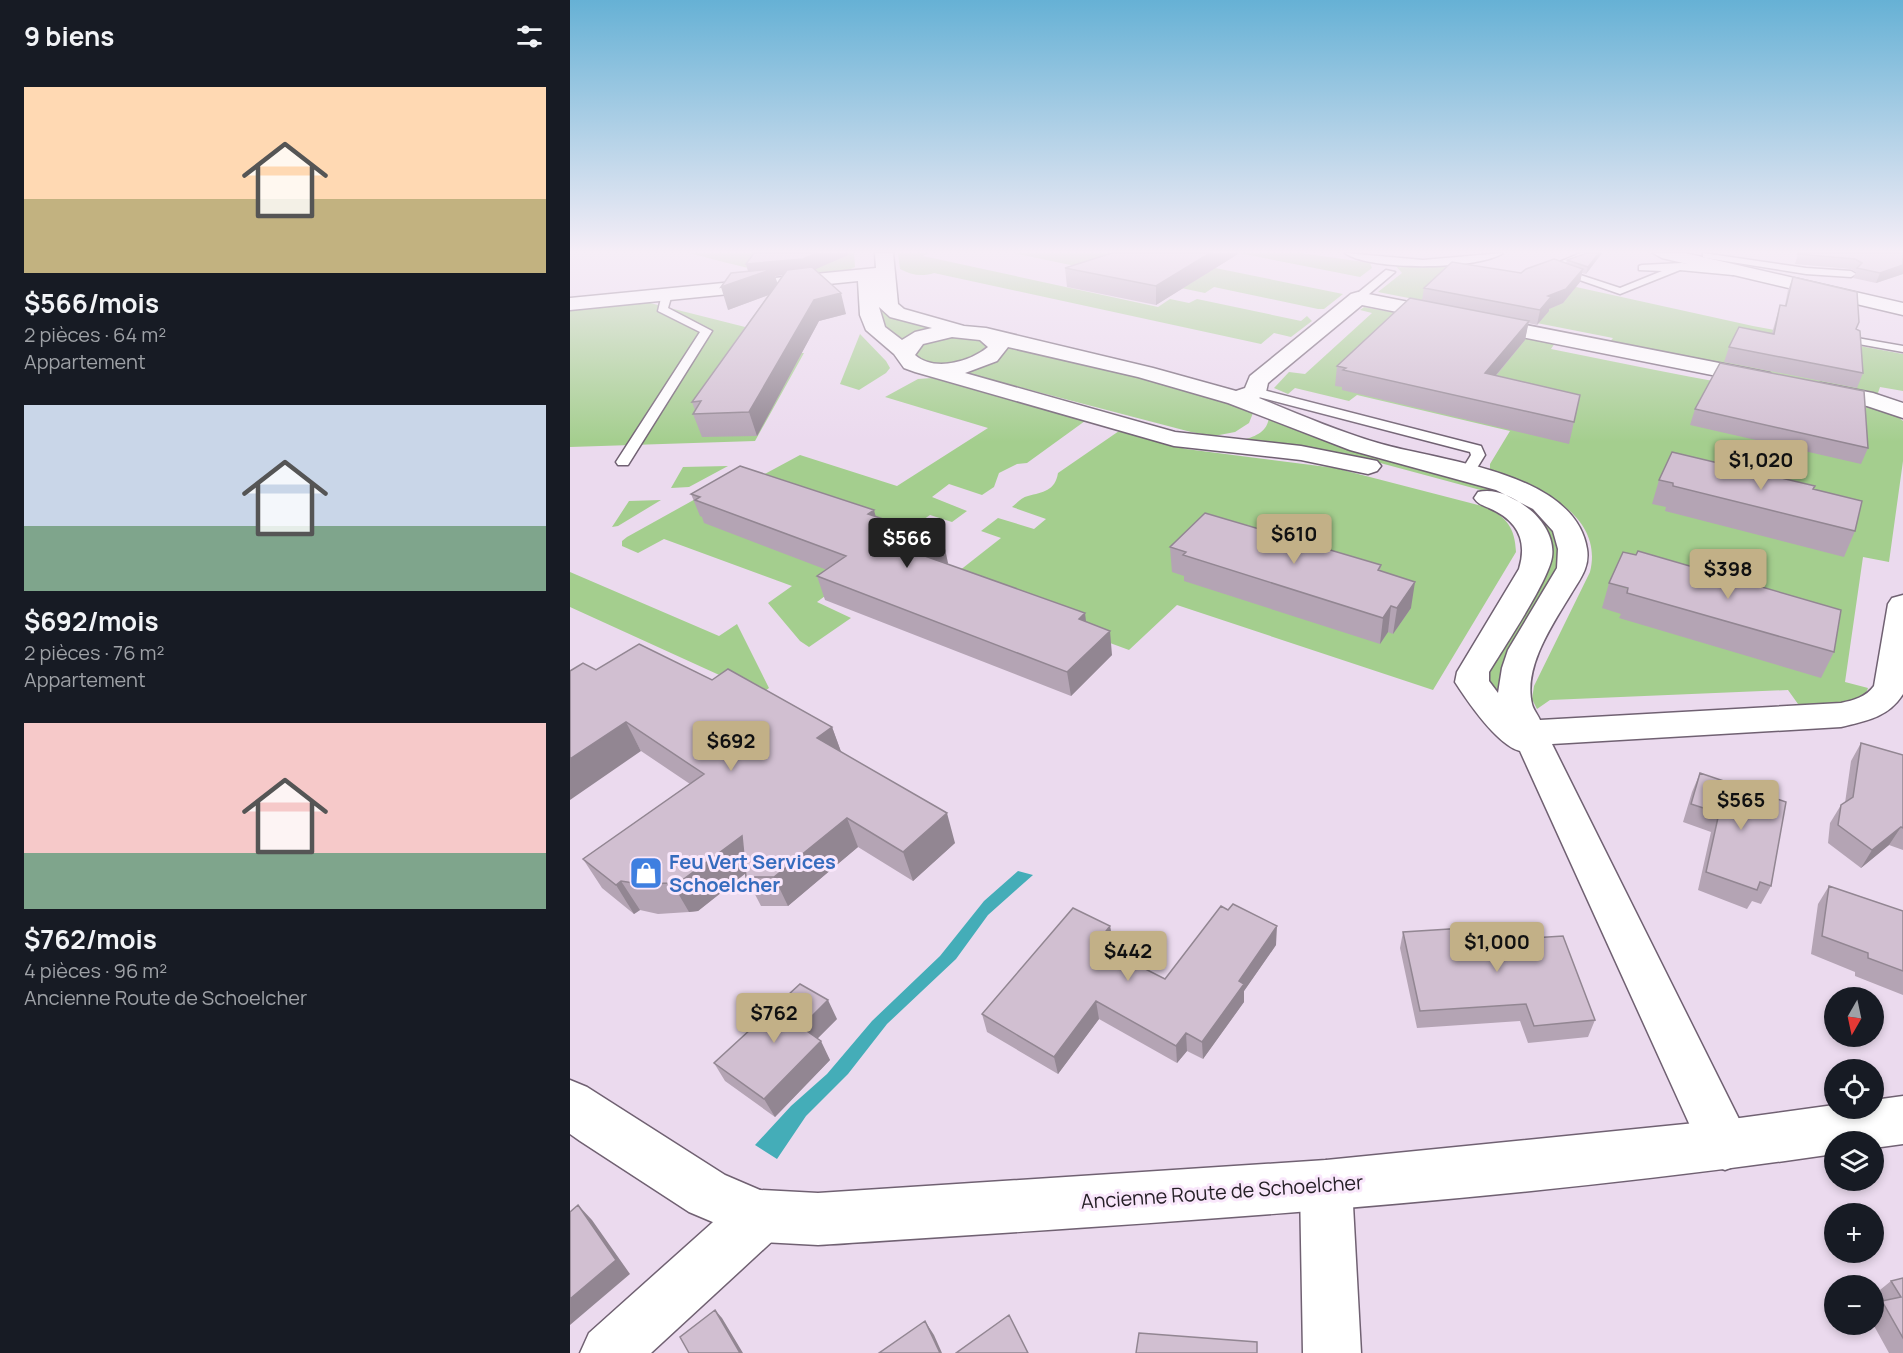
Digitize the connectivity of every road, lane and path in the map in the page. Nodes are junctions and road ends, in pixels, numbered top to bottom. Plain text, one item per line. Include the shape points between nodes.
1 (676, 316) edge
2 (870, 316) edge
3 (909, 316) edge
4 (1336, 316) edge
5 (1450, 316) edge
6 (966, 331) junction
7 (993, 337) junction
8 (1857, 341) edge
9 (1903, 349) edge
10 (904, 352) junction
11 (935, 369) junction
12 (1250, 398) junction
13 (1903, 411) edge
14 (1196, 443) junction
15 (623, 462) dead end
16 (1903, 604) edge
17 (1529, 741) junction
18 (570, 1104) edge
19 (1903, 1120) edge
20 (1725, 1145) junction
21 (1326, 1186) junction
22 (760, 1216) junction
23 (609, 1353) edge
24 (1332, 1353) edge

1 - 15 lane via 706,332
2 - 10 main road via 876,330
3 - 6 main road
4 - 12 main road via 1258,381
5 - 13 main road via 1873,400
6 - 7 main road
6 - 10 main road via 925,336
7 - 11 main road via 998,349 982,362
7 - 12 main road
8 - 9 lane
10 - 11 main road via 913,364
11 - 14 main road via 1121,425
12 - 14 main road via 1261,417 1253,431 1225,440
12 - 17 main road via 1376,450 1467,472 1539,501 1557,515 1575,553 1572,568 1519,660 1513,684 1515,704
14 - 17 main road via 1342,460 1493,500 1520,513 1533,528 1539,557 1473,672 1472,682 1488,704
16 - 17 main road via 1895,668 1887,693 1868,709 1841,715
17 - 20 main road
18 - 22 main road, Ancienne Route de Schoelcher via 707,1194
19 - 20 main road, Ancienne Route de Schoelcher
20 - 21 main road, Ancienne Route de Schoelcher
21 - 22 main road, Ancienne Route de Schoelcher via 818,1219
21 - 24 main road
22 - 23 main road

